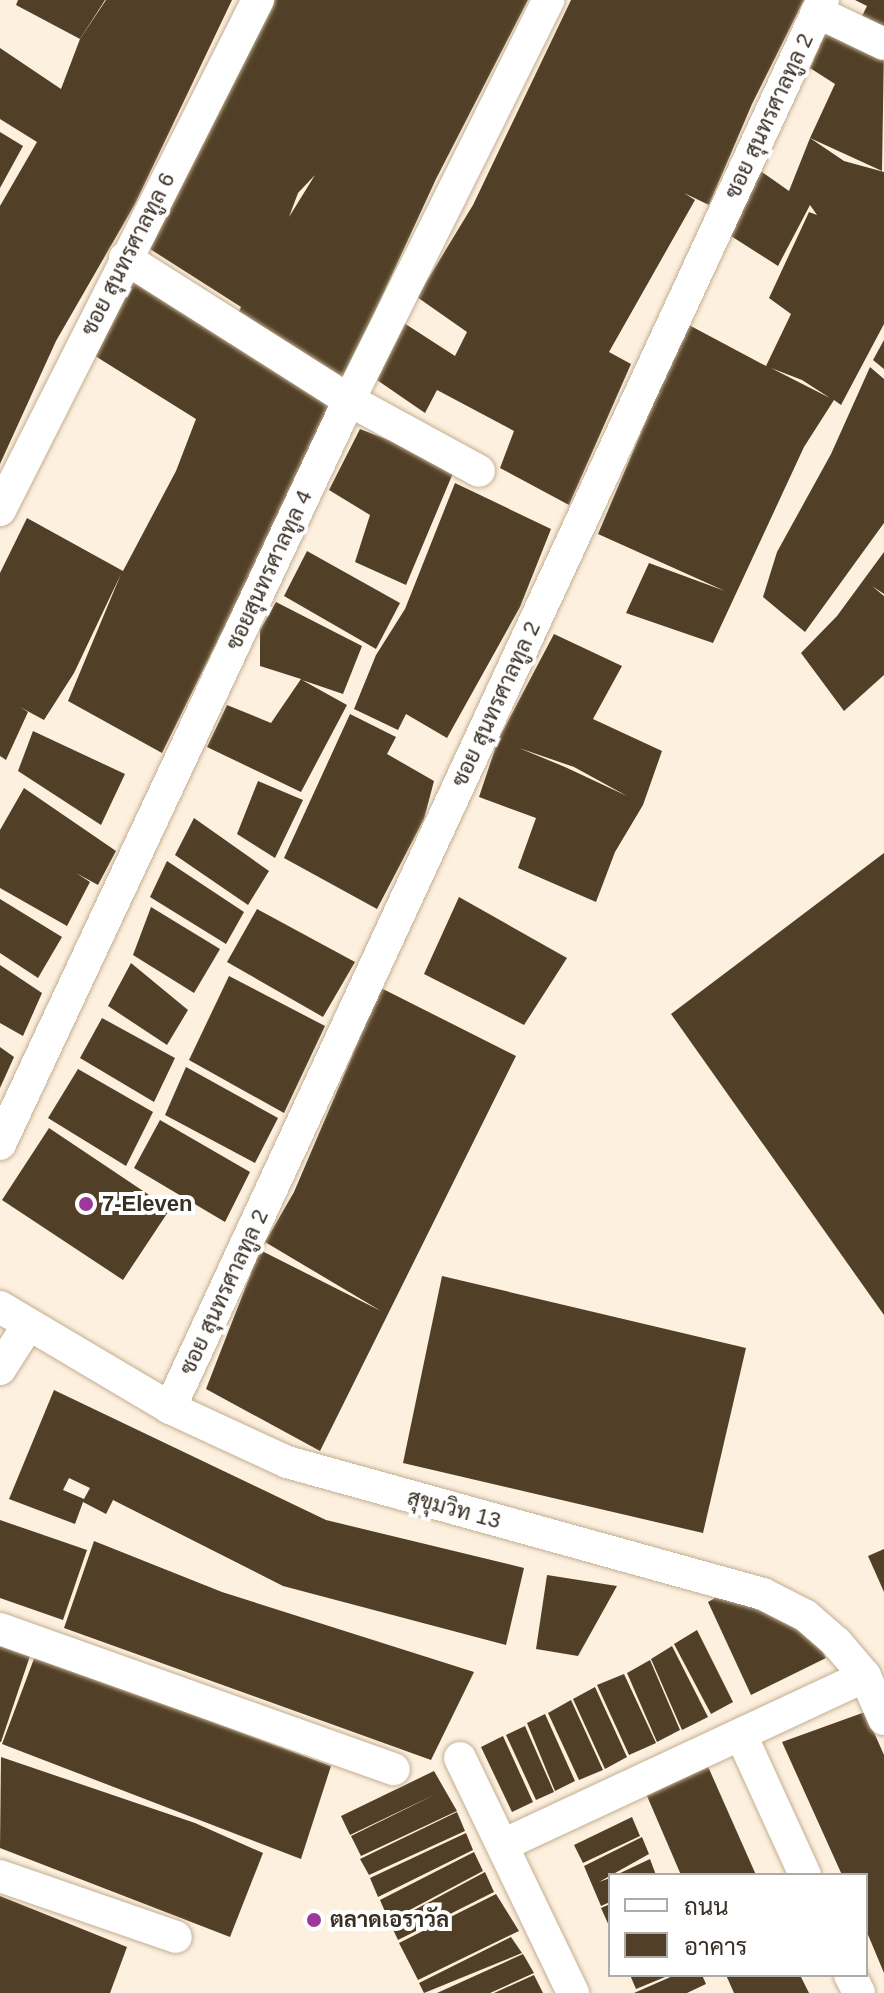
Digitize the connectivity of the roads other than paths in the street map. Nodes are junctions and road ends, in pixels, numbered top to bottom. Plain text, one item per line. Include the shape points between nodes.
1 (258, 0) edge
2 (548, 0) edge
3 (820, 6) edge
4 (884, 44) edge
5 (125, 258) junction
6 (349, 400) junction
7 (479, 471) dead end
8 (0, 510) edge
9 (0, 1144) edge
10 (0, 1307) edge
11 (27, 1327) junction
12 (0, 1369) edge
13 (170, 1408) junction
14 (0, 1629) edge
15 (865, 1676) junction
16 (884, 1719) edge
17 (741, 1735) junction
18 (460, 1758) dead end
19 (394, 1769) dead end
20 (505, 1844) junction
21 (804, 1873) edge
22 (0, 1876) edge
23 (176, 1937) dead end
24 (573, 1993) edge

1 - 5 street, ซอย สุนทรศาลทูล 6
2 - 6 street, ซอยสุนทรศาลทูล 4
3 - 4 street
3 - 13 street, ซอย สุนทรศาลทูล 2
5 - 6 street
5 - 8 street, ซอย สุนทรศาลทูล 6
6 - 7 street
6 - 9 street, ซอยสุนทรศาลทูล 4
10 - 11 street, สุขุมวิท 13
11 - 12 street
11 - 13 street, สุขุมวิท 13
13 - 15 street, สุขุมวิท 13 via 287,1462 336,1478 763,1594 806,1616
14 - 19 street
15 - 16 street, สุขุมวิท 13
15 - 17 street
17 - 20 street
17 - 21 street
18 - 20 street
20 - 24 street
22 - 23 street

